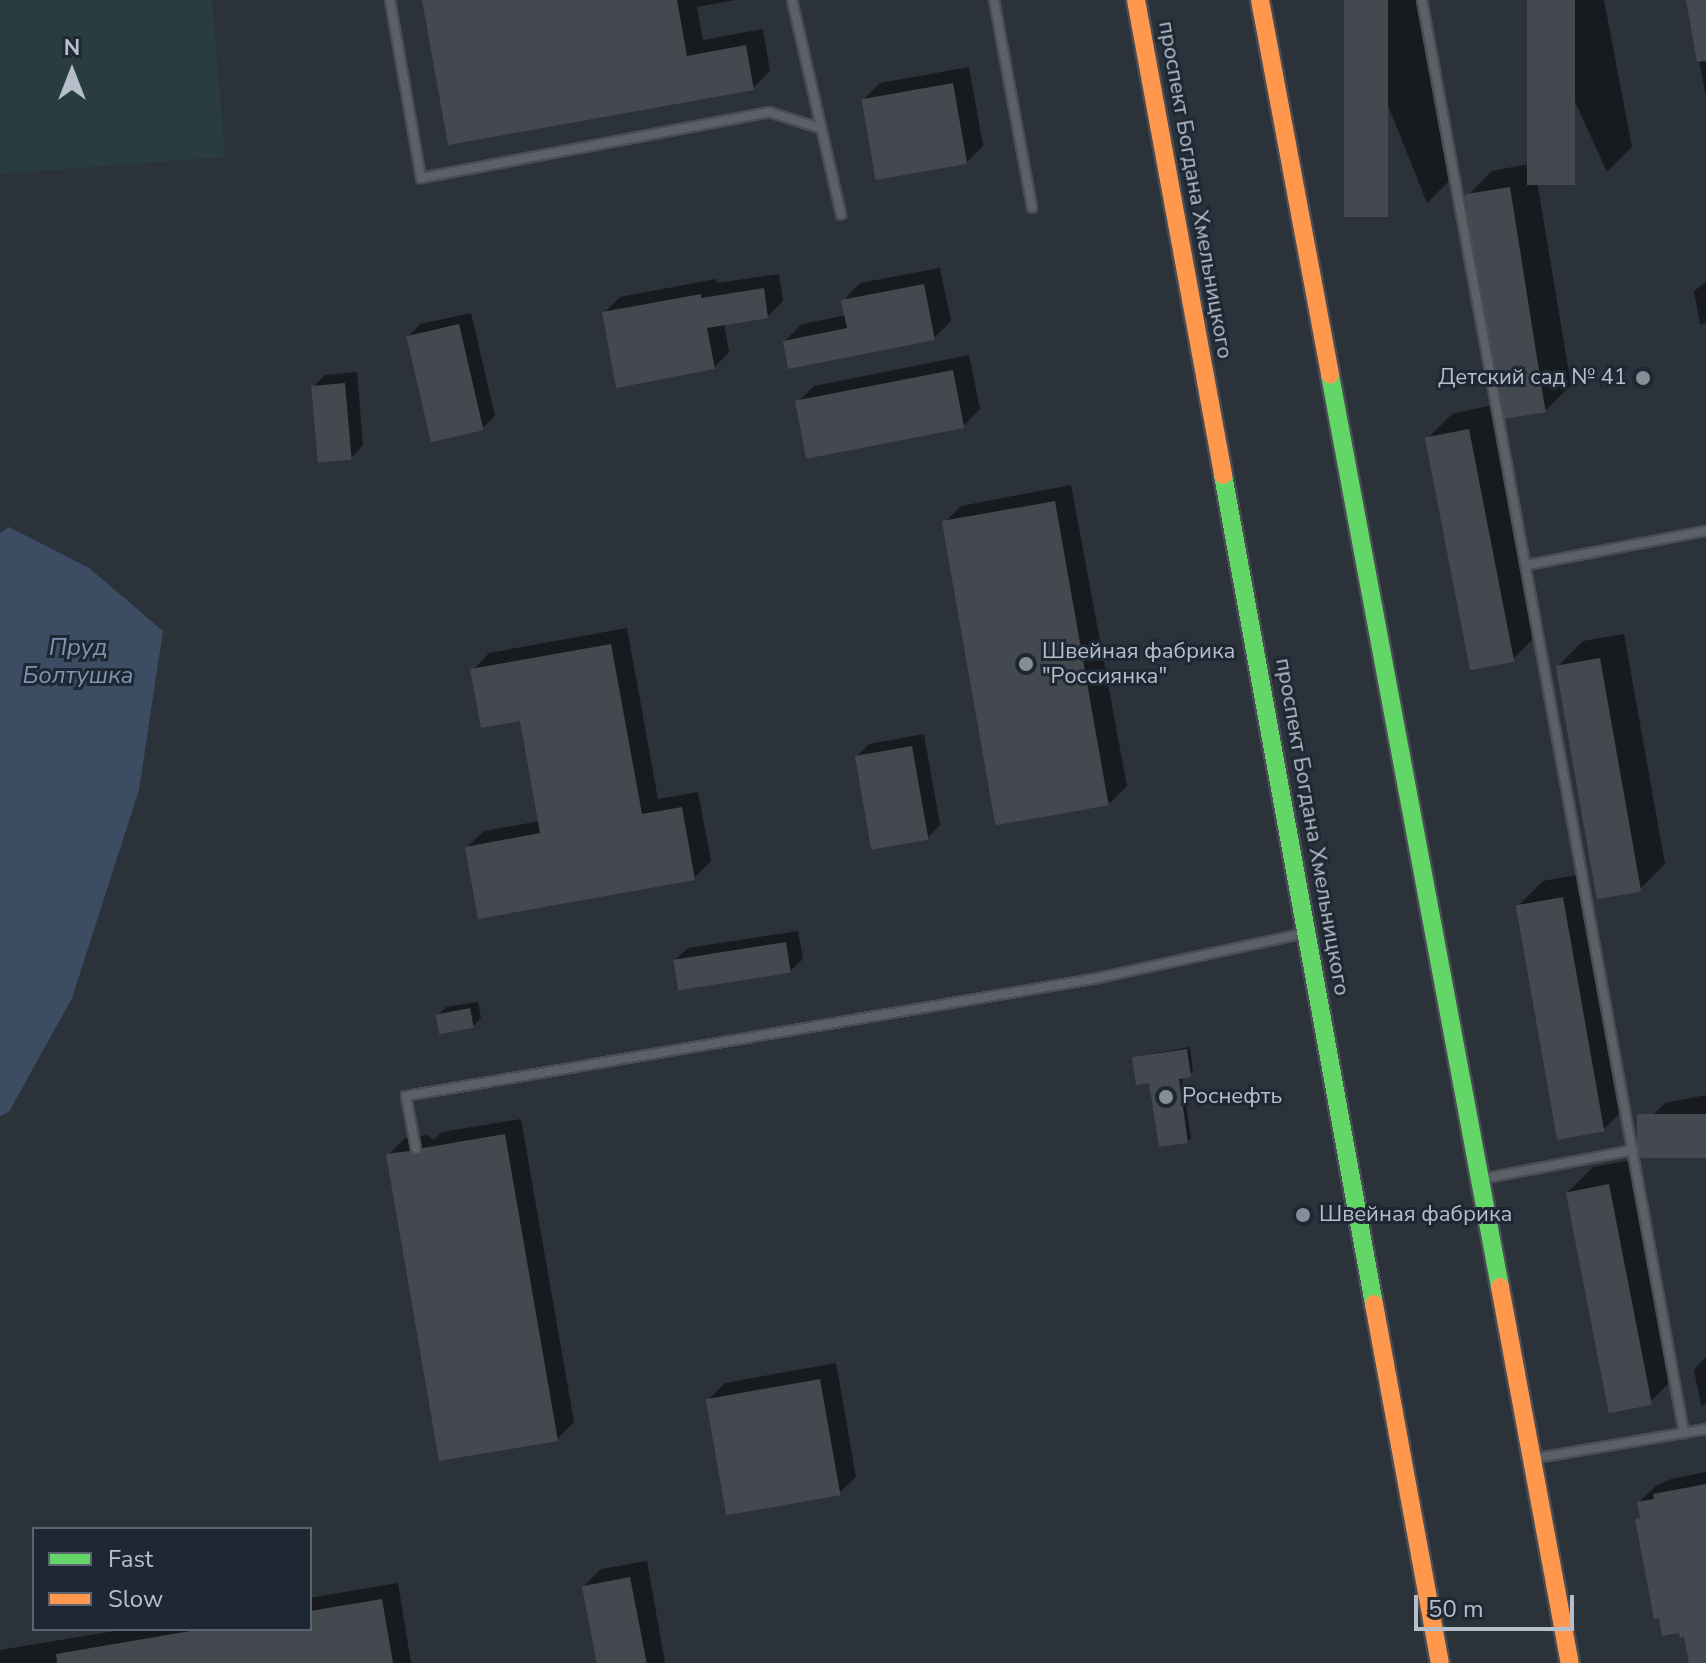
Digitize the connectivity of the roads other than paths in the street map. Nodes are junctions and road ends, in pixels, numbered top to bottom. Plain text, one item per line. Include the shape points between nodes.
1 (390, 0) edge
2 (792, 0) edge
3 (994, 0) edge
4 (1136, 0) edge
5 (1260, 0) edge
6 (1422, 0) edge
7 (819, 128) junction
8 (1032, 208) dead end
9 (841, 214) dead end
10 (1706, 531) edge
11 (1527, 565) junction
12 (1307, 933) junction
13 (416, 1149) dead end
14 (1633, 1150) junction
15 (1480, 1179) junction
16 (1706, 1429) edge
17 (1684, 1433) junction
18 (1532, 1459) junction
19 (1440, 1663) edge
20 (1570, 1663) edge

1 - 7 lane via 421,178 769,112
2 - 7 lane
3 - 8 lane
4 - 12 street, проспект Богдана Хмельницкого
5 - 15 street
6 - 11 lane
7 - 9 lane
10 - 11 lane
11 - 14 lane
12 - 13 lane via 1078,981 406,1096
12 - 19 street, проспект Богдана Хмельницкого
14 - 15 lane
14 - 17 lane
15 - 18 street
16 - 17 lane
17 - 18 lane
18 - 20 street

